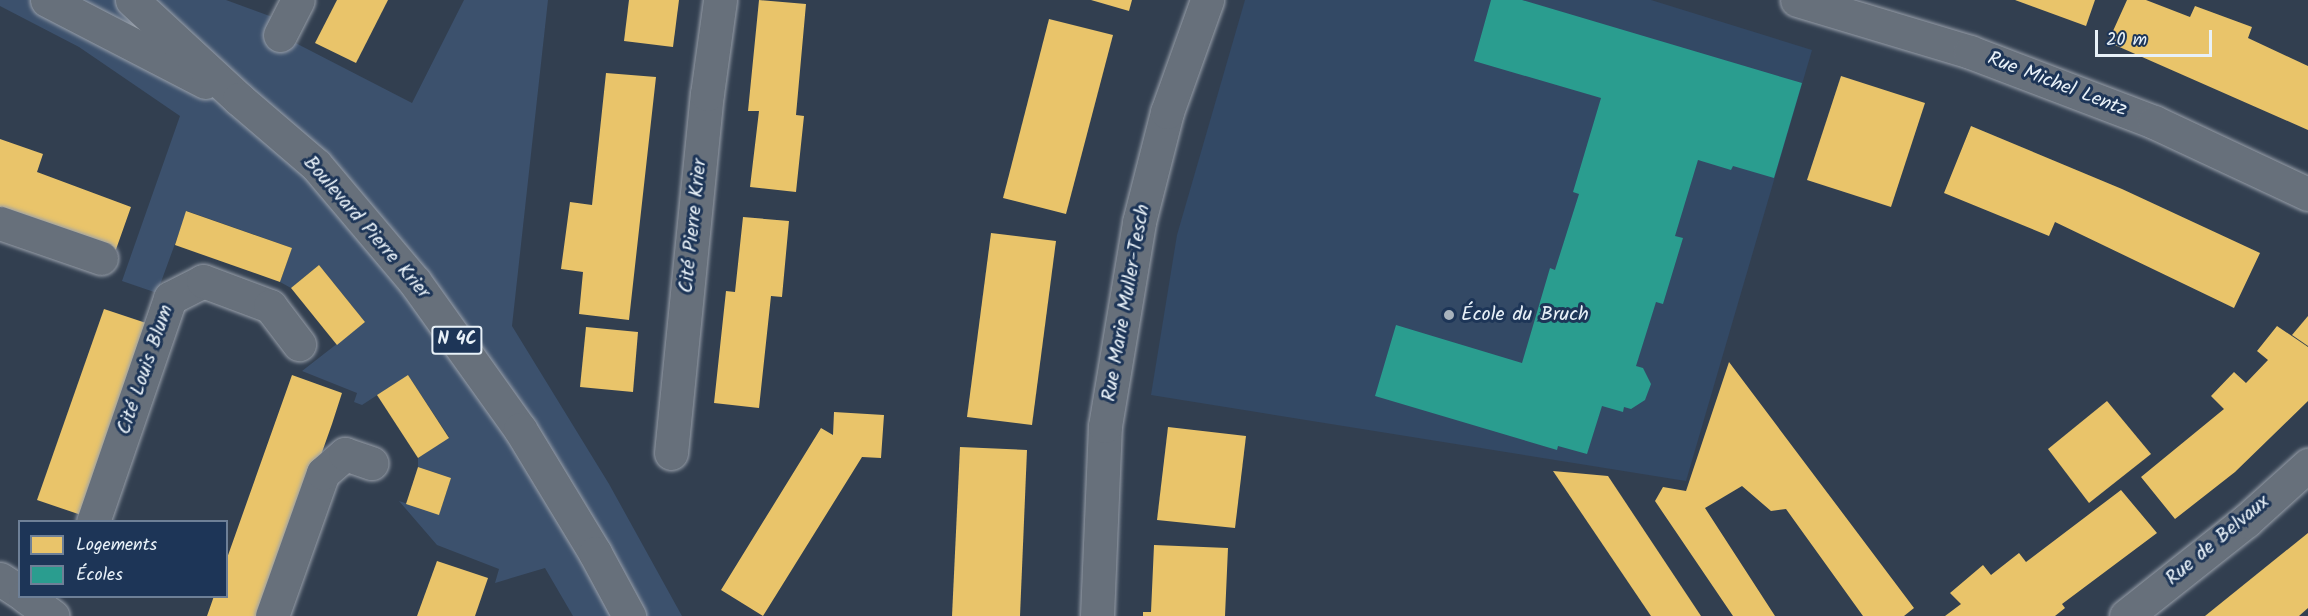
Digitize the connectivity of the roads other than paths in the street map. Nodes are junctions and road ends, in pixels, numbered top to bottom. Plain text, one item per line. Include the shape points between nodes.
1 (47, 0) edge
2 (132, 0) edge
3 (298, 0) edge
4 (720, 0) edge
5 (1207, 0) edge
6 (1797, 0) edge
7 (280, 35) dead end
8 (238, 99) junction
9 (2308, 194) edge
10 (0, 224) edge
11 (101, 258) dead end
12 (299, 344) dead end
13 (671, 453) dead end
14 (371, 463) dead end
15 (2308, 465) edge
16 (94, 520) edge
17 (0, 579) edge
18 (18, 591) edge
19 (29, 598) edge
20 (57, 609) edge
21 (272, 616) edge
22 (630, 616) edge
23 (1097, 616) edge
24 (2126, 616) edge

1 - 8 street, Boulevard Pierre Krier / N 4C
2 - 8 street, Boulevard Pierre Krier / N 4C
3 - 7 street
4 - 13 street, Cité Pierre Krier
5 - 23 street, Rue Marie Muller-Tesch via 1167,112 1139,222 1105,426
6 - 9 street, Rue Michel Lentz via 1970,52 2154,122
8 - 22 street, Boulevard Pierre Krier / N 4C via 316,165 415,282 520,429
10 - 11 street
12 - 16 street, Cité Louis Blum via 270,306 215,285 204,282 170,298
14 - 21 street via 345,454 322,473
15 - 24 street, Rue de Belvaux
17 - 18 street
19 - 20 street

